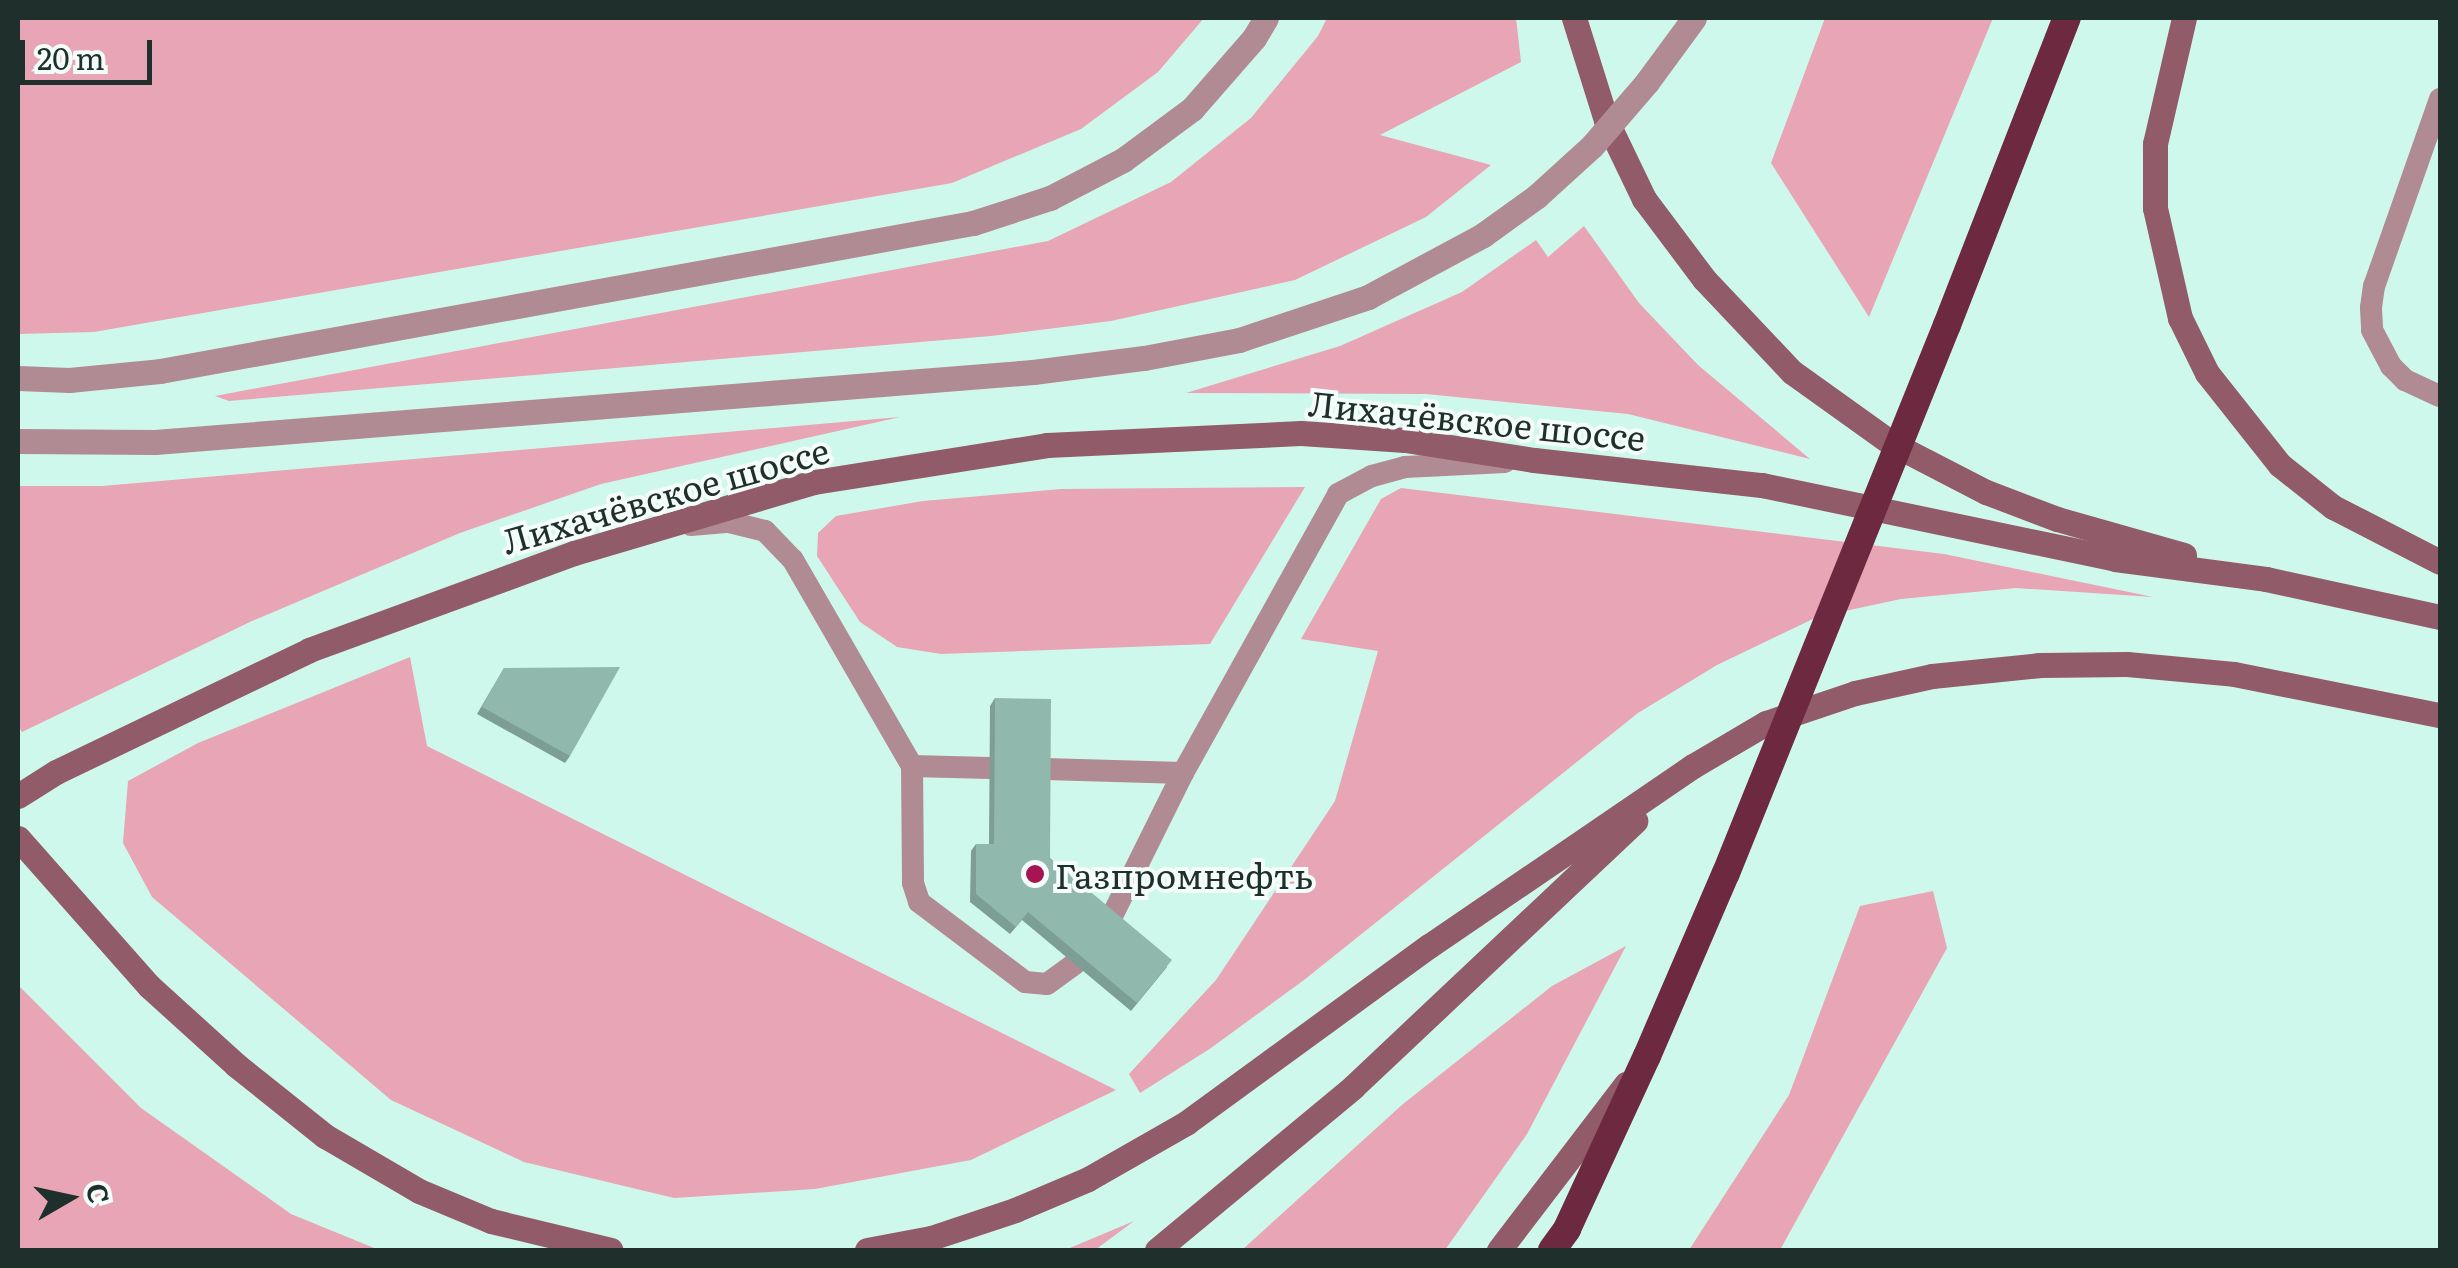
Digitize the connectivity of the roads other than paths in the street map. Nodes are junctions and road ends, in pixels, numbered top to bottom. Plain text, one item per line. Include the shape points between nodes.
1 (1266, 18) edge
2 (1574, 18) edge
3 (1694, 18) edge
4 (2067, 18) edge
5 (2184, 18) edge
6 (2440, 99) edge
7 (18, 378) edge
8 (2440, 396) edge
9 (18, 440) edge
10 (1534, 460) junction
11 (654, 528) junction
12 (2440, 562) edge
13 (2266, 579) junction
14 (2440, 617) edge
15 (2440, 716) edge
16 (912, 766) junction
17 (1693, 766) junction
18 (989, 768) dead end
19 (1045, 769) edge
20 (1183, 772) junction
21 (18, 796) edge
22 (18, 838) edge
23 (1110, 920) edge
24 (1075, 964) edge
25 (1647, 1056) junction
26 (611, 1250) edge
27 (867, 1250) edge
28 (1157, 1250) edge
29 (1499, 1250) edge
30 (1552, 1250) edge

1 - 7 street via 1192,109 1123,160 1050,198 974,223 160,371
2 - 13 main road via 1606,120 1644,199 1704,279 1792,372 1890,443 1986,492
3 - 9 street, bridge via 1592,146 1483,235 1368,297 1238,340 1033,372 155,442
4 - 25 highway, bridge
5 - 12 main road via 2155,144 2155,208 2180,318 2207,373 2280,464 2333,507
6 - 8 lane via 2370,308 2372,330 2391,366
10 - 11 main road, Лихачёвское шоссе via 1302,433 1047,444 814,482
10 - 13 main road, Лихачёвское шоссе via 1762,485 2115,559
10 - 20 lane via 1405,468 1338,494
11 - 16 lane via 729,522 765,531 794,560
11 - 21 main road, Лихачёвское шоссе via 309,650
13 - 14 main road, Лихачёвское шоссе
15 - 17 main road via 2234,674 2127,664 2040,665 1932,676 1855,693 1766,723
16 - 18 lane
16 - 24 lane via 920,902 1026,982 1047,984
17 - 27 main road via 1428,946 1186,1123 1088,1179 1015,1210 931,1238
17 - 28 main road via 1353,1088
19 - 20 lane
20 - 23 lane
22 - 26 main road via 149,986 326,1136 418,1191 492,1222
25 - 29 main road
25 - 30 highway

